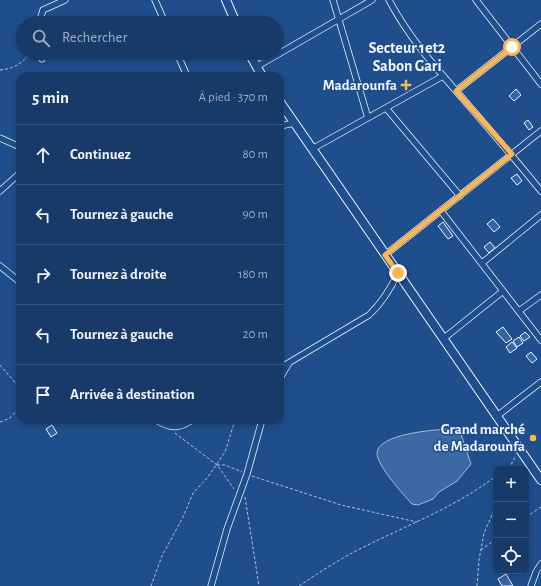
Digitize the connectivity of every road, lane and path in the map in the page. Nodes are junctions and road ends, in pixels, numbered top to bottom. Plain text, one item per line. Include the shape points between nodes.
1 (65, 0) edge
2 (155, 0) edge
3 (226, 0) edge
4 (334, 0) edge
5 (372, 0) edge
6 (389, 0) edge
7 (476, 0) edge
8 (41, 16) edge
9 (162, 16) edge
10 (233, 16) edge
11 (339, 19) junction
12 (541, 24) edge
13 (512, 47) junction
14 (284, 51) edge
15 (25, 60) edge
16 (181, 60) edge
17 (252, 60) edge
18 (268, 60) edge
19 (256, 67) junction
20 (0, 70) edge
21 (185, 72) edge
22 (259, 72) edge
23 (443, 76) junction
24 (541, 84) edge
25 (456, 91) junction
26 (284, 108) edge
27 (386, 108) junction
28 (368, 118) junction
29 (294, 123) junction
30 (284, 125) edge
31 (541, 131) edge
32 (0, 138) edge
33 (16, 145) edge
34 (312, 149) junction
35 (512, 154) junction
36 (16, 177) edge
37 (0, 191) edge
38 (541, 191) edge
39 (460, 196) junction
40 (441, 210) junction
41 (541, 215) edge
42 (385, 255) junction
43 (482, 263) junction
44 (0, 266) edge
45 (398, 273) junction
46 (16, 279) edge
47 (504, 290) junction
48 (541, 295) edge
49 (519, 311) junction
50 (443, 339) junction
51 (541, 340) edge
52 (289, 363) junction
53 (0, 365) edge
54 (284, 366) edge
55 (284, 371) edge
56 (541, 382) edge
57 (16, 383) edge
58 (16, 411) edge
59 (497, 416) junction
60 (0, 422) edge
61 (163, 424) edge
62 (186, 424) edge
63 (235, 424) edge
64 (261, 424) edge
65 (169, 427) junction
66 (520, 450) junction
67 (217, 465) junction
68 (510, 465) edge
69 (247, 474) junction
70 (493, 478) edge
71 (541, 480) edge
72 (246, 493) dead end
73 (240, 496) junction
74 (245, 504) junction
75 (541, 507) edge
76 (493, 513) edge
77 (529, 515) edge
78 (417, 522) junction
79 (493, 541) edge
80 (481, 551) junction
81 (541, 564) edge
82 (151, 586) edge
83 (211, 586) edge
84 (259, 586) edge
85 (299, 586) edge
86 (477, 586) edge
87 (531, 586) edge

1 - 8 street via 43,10
2 - 9 street
3 - 10 street
4 - 11 street
5 - 11 street
6 - 23 street via 402,24
7 - 13 street
11 - 14 street
11 - 28 street
12 - 13 street
13 - 24 street
13 - 25 street
15 - 20 path via 15,67
16 - 21 street
17 - 19 street
18 - 19 street
19 - 22 street
23 - 25 street
23 - 27 street
25 - 35 street
26 - 29 street
27 - 28 street
27 - 39 street
28 - 34 street
29 - 30 street
29 - 34 street
31 - 35 street
32 - 33 street
34 - 42 street
35 - 38 street
35 - 39 street
36 - 37 street
39 - 40 street
40 - 42 street
40 - 43 street
41 - 43 street
42 - 45 street
43 - 47 street
44 - 46 street
45 - 50 street
45 - 52 street via 380,305 369,315
47 - 49 street
47 - 50 street
48 - 49 street
49 - 51 street
50 - 59 street
52 - 54 street
52 - 55 street
53 - 57 path
56 - 59 street
58 - 60 path via 10,418
59 - 66 street
61 - 65 street
62 - 65 street via 181,427
63 - 67 path via 225,452
64 - 69 street
65 - 67 path
66 - 68 path
66 - 71 street
67 - 69 path via 225,465
67 - 73 path
67 - 82 path via 193,493 162,556
69 - 73 street
69 - 78 path via 341,505
70 - 78 path via 451,506
72 - 74 path
73 - 74 path
73 - 83 street via 227,529
74 - 84 path
75 - 77 path
76 - 80 path via 484,533
78 - 85 path via 353,553
79 - 80 path
80 - 86 path
81 - 87 street

